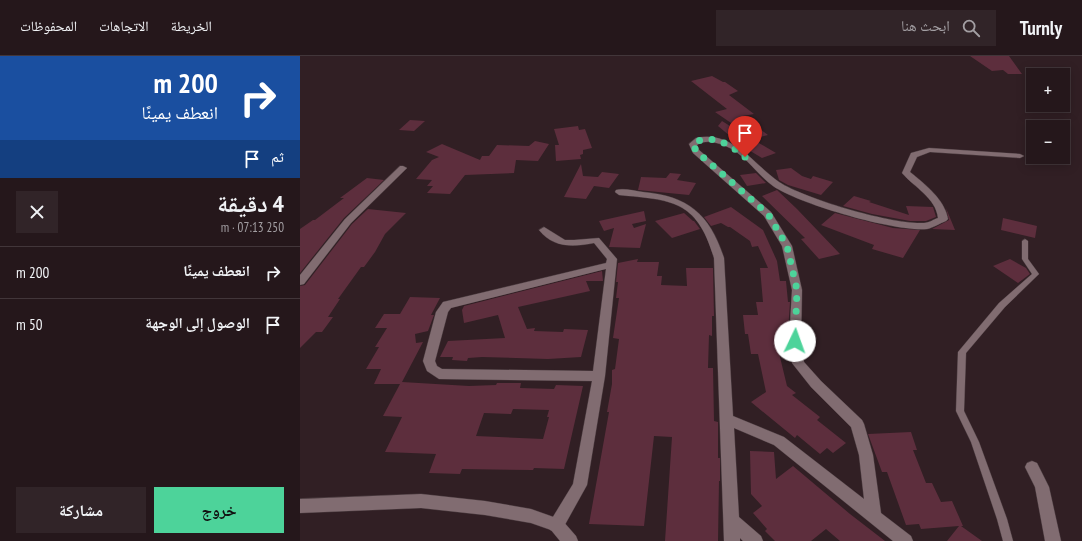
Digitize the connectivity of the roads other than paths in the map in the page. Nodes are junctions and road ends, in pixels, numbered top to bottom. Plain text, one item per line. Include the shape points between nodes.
1 (1020, 156) dead end
2 (403, 168) dead end
3 (619, 192) dead end
4 (544, 230) dead end
5 (1026, 240) dead end
6 (611, 265) junction
7 (300, 282) edge
8 (599, 376) junction
9 (726, 419) junction
10 (1032, 467) dead end
11 (300, 506) edge
12 (874, 517) junction
13 (731, 520) junction
14 (556, 525) junction
15 (570, 541) edge
16 (732, 541) edge
17 (755, 541) edge
18 (905, 541) edge
19 (1008, 541) edge
20 (1053, 541) edge

1 - 12 street via 929,150 914,155 906,173 924,187 942,210 943,219 926,226 883,222 811,200 776,184 735,148 716,140 699,140 693,144 696,151 768,214 787,246 797,290 795,341 798,363 857,424 866,456
2 - 7 street via 348,220
3 - 9 street via 669,199 682,204 708,228 715,242 719,258
4 - 6 street via 552,238 569,244 596,240 612,259
5 - 19 lane via 1025,259 1036,274 1002,305 962,352 960,411 975,442
6 - 8 street
6 - 8 street via 447,305 442,312 429,361 431,368 439,374
8 - 14 street via 580,485
9 - 12 street via 779,440
9 - 13 street
10 - 20 street via 1042,487
11 - 14 street via 421,501 500,510 531,516
12 - 18 street
13 - 16 street
13 - 17 street
14 - 15 street

